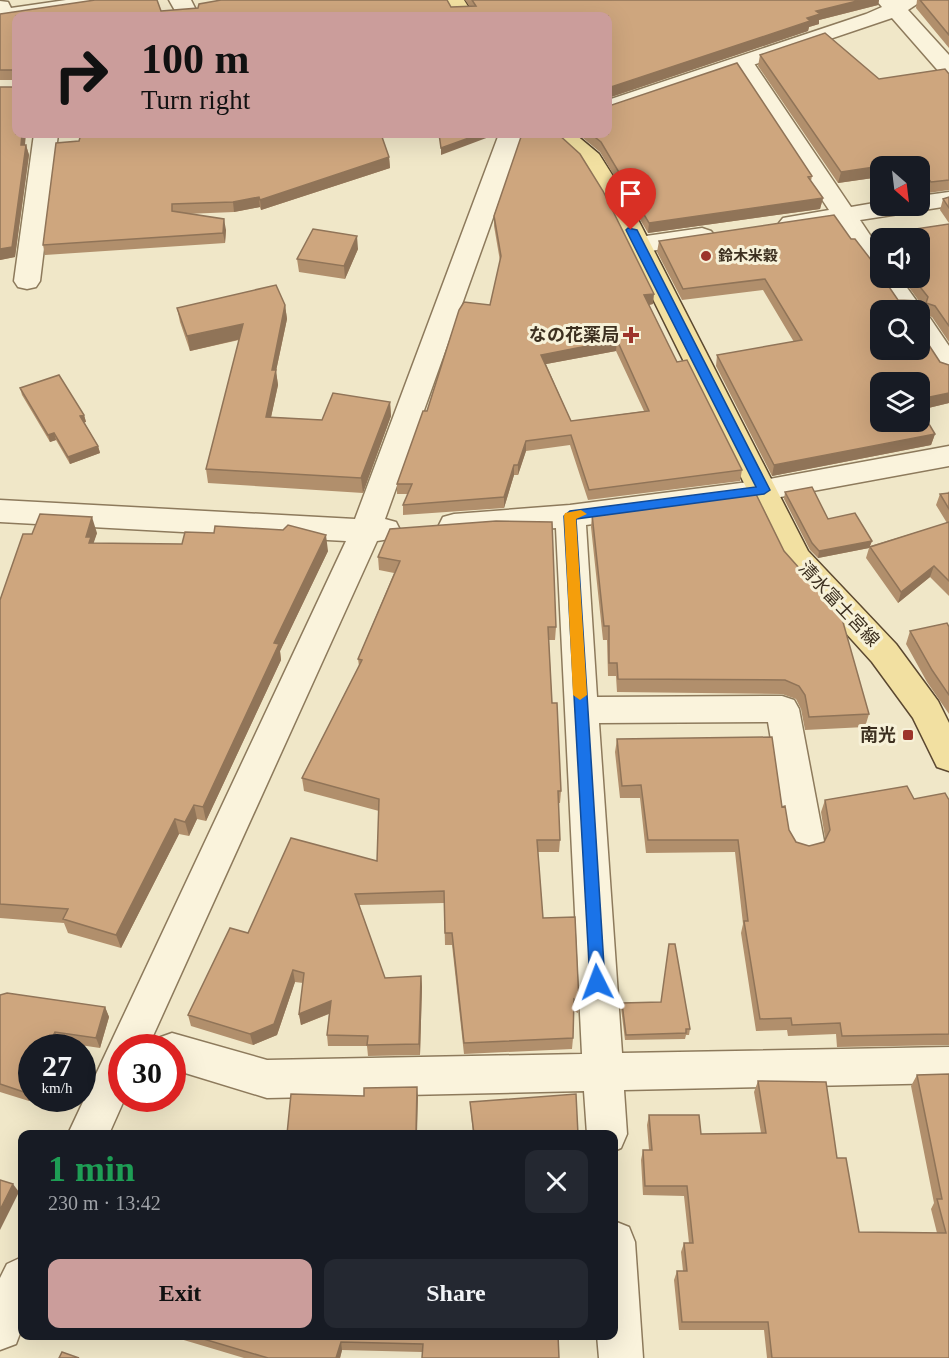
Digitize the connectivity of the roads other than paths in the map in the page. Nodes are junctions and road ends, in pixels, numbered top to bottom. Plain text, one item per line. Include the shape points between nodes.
1 (108, 0) edge
2 (898, 3) edge
3 (0, 7) edge
4 (29, 12) edge
5 (12, 15) edge
6 (743, 64) junction
7 (949, 69) edge
8 (612, 106) edge
9 (45, 138) edge
10 (510, 138) edge
11 (566, 138) edge
12 (949, 198) edge
13 (930, 201) edge
14 (870, 211) edge
15 (844, 215) junction
16 (764, 227) edge
17 (730, 232) edge
18 (639, 245) junction
19 (870, 253) edge
20 (27, 281) dead end
21 (930, 338) edge
22 (949, 366) edge
23 (949, 456) edge
24 (764, 490) junction
25 (0, 511) edge
26 (570, 516) junction
27 (366, 531) junction
28 (581, 710) junction
29 (949, 757) edge
30 (806, 841) dead end
31 (142, 1034) edge
32 (186, 1055) edge
33 (949, 1065) edge
34 (603, 1073) junction
35 (108, 1098) edge
36 (90, 1130) edge
37 (607, 1130) edge
38 (18, 1288) edge
39 (618, 1308) edge
40 (0, 1328) edge
41 (621, 1358) edge

1 - 4 street
2 - 6 street via 874,19
2 - 7 street
3 - 5 street via 3,16
6 - 8 street
6 - 15 street
9 - 20 street
10 - 27 street
11 - 18 main road, 清水富士宮線 via 590,159
12 - 13 street
14 - 15 street
15 - 16 street
15 - 19 street
17 - 18 street
18 - 24 main road, 清水富士宮線
21 - 22 street
23 - 24 street
24 - 26 street
24 - 29 main road, 清水富士宮線 via 796,558 884,653 926,710
25 - 27 street
26 - 27 street
26 - 28 street
27 - 31 street
28 - 30 street via 782,709
28 - 34 street
32 - 34 street via 267,1078
33 - 34 street
34 - 37 street
35 - 36 street
38 - 40 street
39 - 41 street

